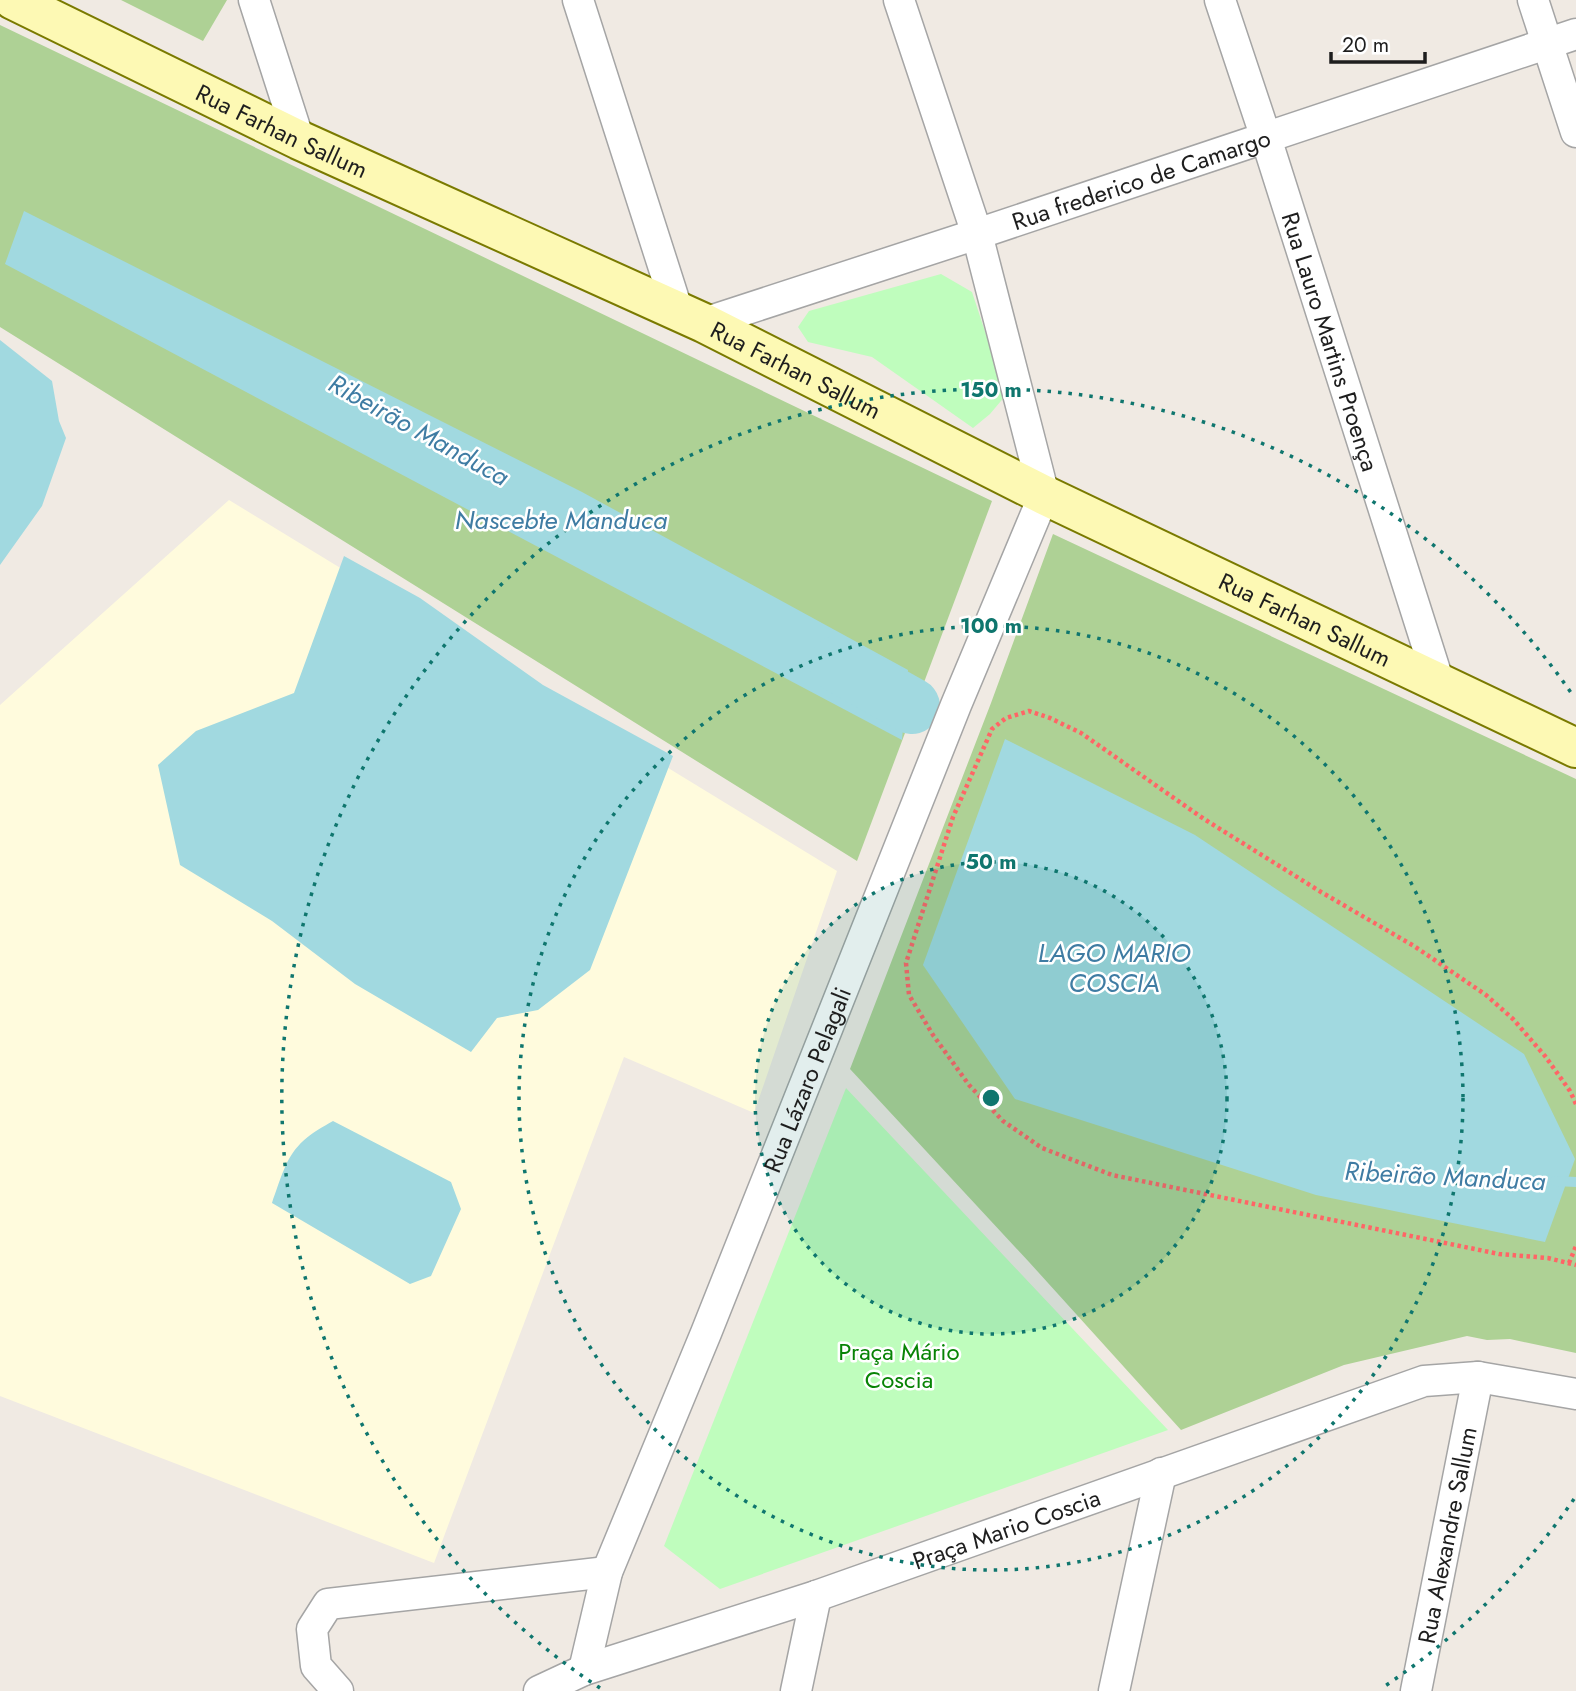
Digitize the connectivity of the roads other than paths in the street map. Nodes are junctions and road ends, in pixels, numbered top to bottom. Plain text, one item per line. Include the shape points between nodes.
1 (13, 0) edge
2 (254, 0) edge
3 (578, 0) edge
4 (899, 0) edge
5 (1220, 0) edge
6 (1532, 0) edge
7 (1576, 34) edge
8 (1547, 43) junction
9 (1576, 132) edge
10 (1266, 138) junction
11 (299, 140) junction
12 (977, 234) junction
13 (691, 317) junction
14 (1044, 495) junction
15 (1439, 683) junction
16 (1576, 748) edge
17 (1478, 1377) junction
18 (1576, 1394) edge
19 (1161, 1473) junction
20 (607, 1572) junction
21 (816, 1595) junction
22 (584, 1670) junction
23 (338, 1691) edge
24 (539, 1691) edge
25 (796, 1691) edge
26 (1114, 1691) edge
27 (1416, 1691) edge

1 - 11 main road, Rua Farhan Sallum
2 - 11 street
3 - 13 street
4 - 12 street
5 - 10 street, Rua Lauro Martins Proença
6 - 8 street
7 - 8 street, Rua frederico de Camargo
8 - 9 street
8 - 10 street, Rua frederico de Camargo
10 - 12 street, Rua frederico de Camargo
10 - 15 street, Rua Lauro Martins Proença
11 - 13 main road, Rua Farhan Sallum
12 - 13 street, Rua frederico de Camargo
12 - 14 street
13 - 14 main road, Rua Farhan Sallum
14 - 15 main road, Rua Farhan Sallum
14 - 20 street, Rua Lázaro Pelagali
15 - 16 main road, Rua Farhan Sallum
17 - 18 street, Praça Mario Coscia
17 - 19 street, Praça Mario Coscia via 1424,1381
17 - 27 street, Rua Alexandre Sallum
19 - 21 street, Praça Mario Coscia
19 - 26 street
20 - 22 street, Rua Lázaro Pelagali
20 - 23 street via 328,1604 312,1629 316,1666
21 - 22 street, Praça Mario Coscia
21 - 25 street
22 - 24 street, Praça Mario Coscia

